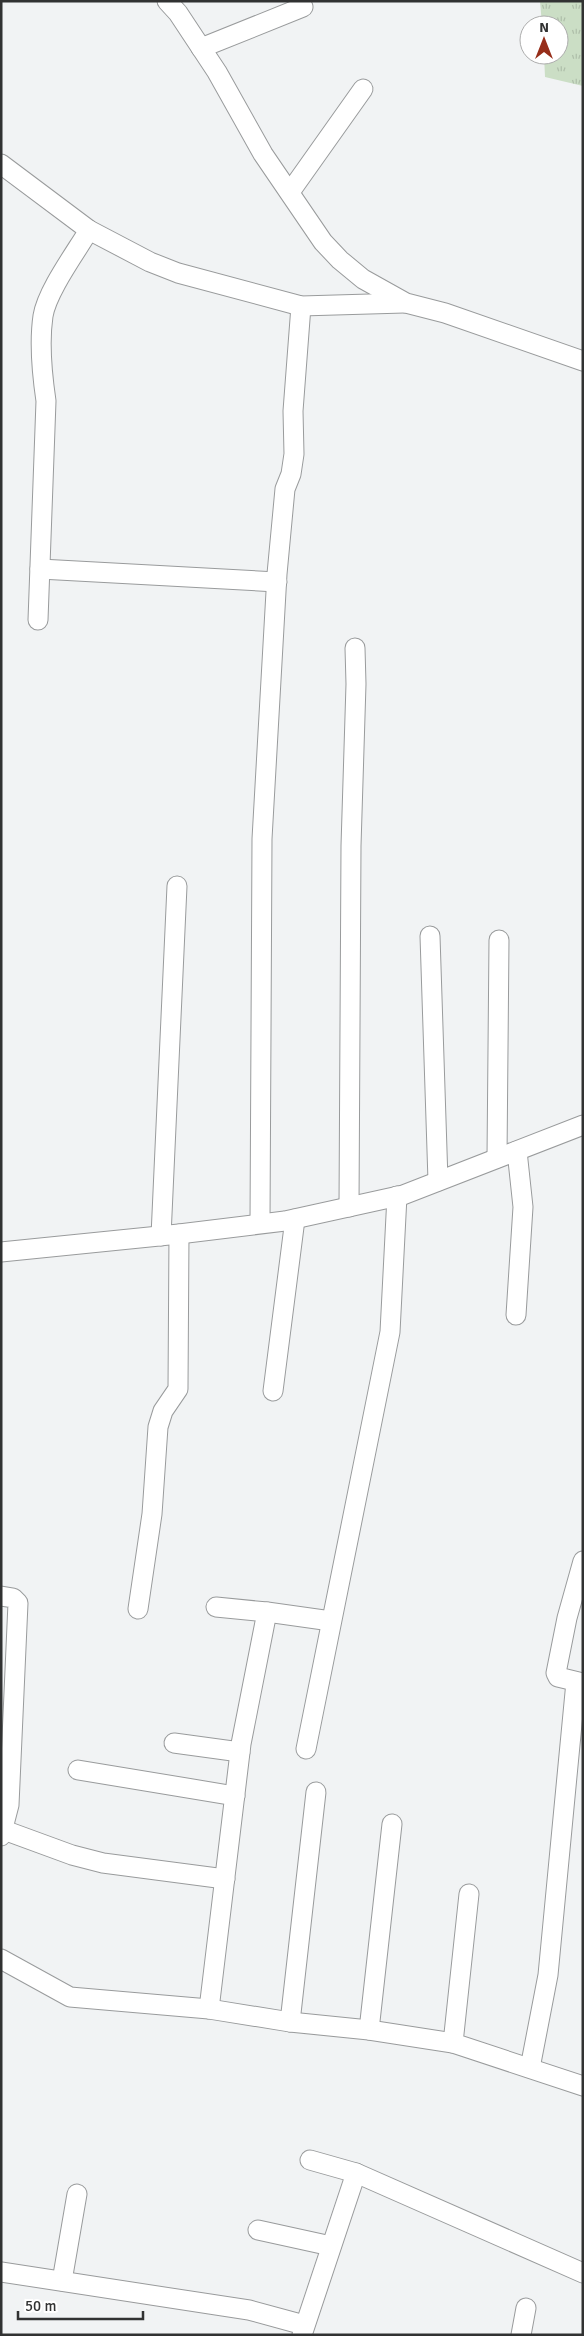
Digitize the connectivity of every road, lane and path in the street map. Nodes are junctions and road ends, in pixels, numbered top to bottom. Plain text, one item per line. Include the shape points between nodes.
1 (167, 1) edge
2 (303, 7) dead end
3 (201, 48) junction
4 (363, 89) dead end
5 (1, 164) edge
6 (290, 192) junction
7 (89, 230) junction
8 (406, 303) junction
9 (301, 306) junction
10 (583, 360) edge
11 (40, 569) junction
12 (277, 582) junction
13 (38, 620) dead end
14 (355, 648) dead end
15 (177, 886) dead end
16 (430, 936) dead end
17 (499, 940) dead end
18 (583, 1125) edge
19 (517, 1151) junction
20 (497, 1158) junction
21 (438, 1181) junction
22 (396, 1196) junction
23 (349, 1207) junction
24 (295, 1219) junction
25 (260, 1223) junction
26 (170, 1235) junction
27 (1, 1252) edge
28 (516, 1315) dead end
29 (272, 1391) dead end
30 (583, 1561) edge
31 (1, 1596) edge
32 (216, 1607) dead end
33 (138, 1609) dead end
34 (268, 1612) junction
35 (331, 1622) junction
36 (580, 1682) edge
37 (174, 1743) dead end
38 (306, 1749) dead end
39 (240, 1752) junction
40 (78, 1770) dead end
41 (316, 1792) dead end
42 (235, 1796) junction
43 (392, 1824) dead end
44 (2, 1832) edge
45 (225, 1879) junction
46 (469, 1894) dead end
47 (1, 1959) edge
48 (209, 2009) junction
49 (290, 2022) junction
50 (369, 2030) junction
51 (453, 2043) junction
52 (530, 2068) junction
53 (583, 2086) edge
54 (310, 2160) dead end
55 (356, 2173) junction
56 (77, 2194) dead end
57 (258, 2230) dead end
58 (331, 2246) junction
59 (1, 2272) edge
60 (583, 2273) edge
61 (62, 2282) junction
62 (526, 2308) dead end
63 (303, 2330) edge
64 (521, 2335) edge

1 - 3 street
2 - 3 street
3 - 6 street via 263,154
4 - 6 street
5 - 7 street
6 - 8 street via 340,260 363,279
7 - 9 street via 178,273
7 - 11 street via 50,297 44,315 42,374 46,401
8 - 9 street
8 - 10 street
9 - 12 street via 293,410 294,454 291,474 284,489
11 - 12 street
11 - 13 street
12 - 25 street via 262,839
14 - 23 street
15 - 26 street
16 - 21 street
17 - 20 street
18 - 19 street
19 - 20 street
19 - 28 street via 524,1207
20 - 21 street
21 - 22 street
22 - 23 street
22 - 35 street via 390,1332
23 - 24 street
24 - 25 street
24 - 29 street
25 - 26 street
26 - 27 street
26 - 33 street via 178,1388 163,1411 158,1427 152,1514
30 - 36 street via 556,1673 558,1677
31 - 44 street via 13,1598 18,1603 9,1805
32 - 34 street
34 - 35 street
34 - 39 street
35 - 38 street
36 - 52 street via 548,1974
37 - 39 street
39 - 42 street
40 - 42 street
41 - 49 street
42 - 45 street
43 - 50 street
44 - 45 street via 103,1863
45 - 48 street
46 - 51 street
47 - 48 street via 70,1997
48 - 49 street
49 - 50 street
50 - 51 street
51 - 52 street
52 - 53 street
54 - 55 street
55 - 58 street
55 - 60 street
56 - 61 street
57 - 58 street
58 - 63 street
59 - 61 street
61 - 63 street via 249,2310
62 - 64 street

